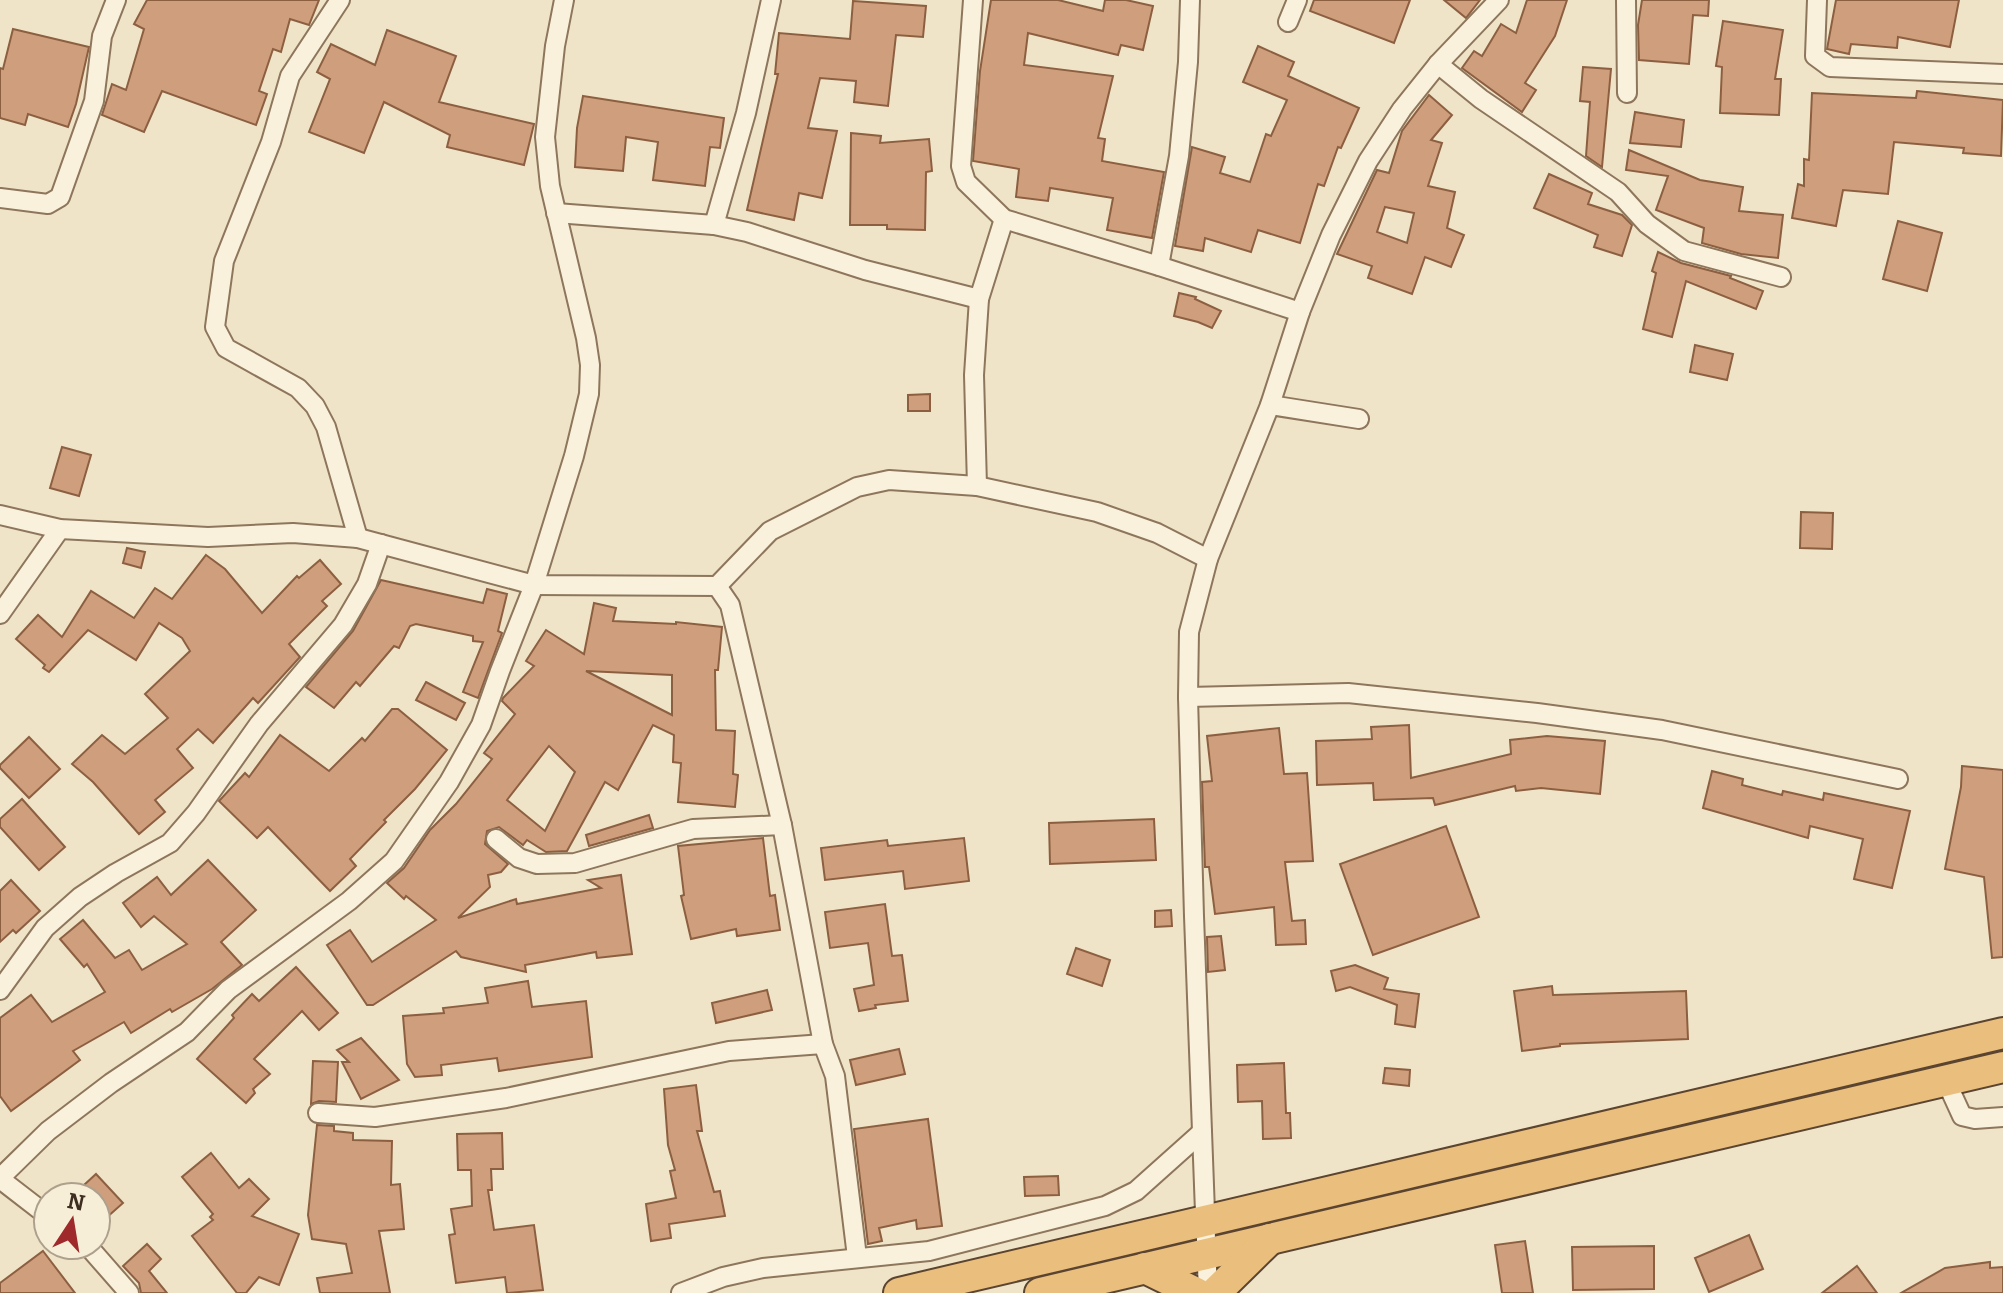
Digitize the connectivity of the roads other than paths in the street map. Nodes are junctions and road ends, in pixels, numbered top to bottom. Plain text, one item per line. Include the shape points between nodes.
1 (116, 0) edge
2 (340, 0) edge
3 (564, 0) edge
4 (771, 0) edge
5 (973, 0) edge
6 (1190, 0) edge
7 (1297, 0) edge
8 (1499, 0) edge
9 (1626, 0) edge
10 (1817, 0) edge
11 (1288, 22) dead end
12 (1438, 64) junction
13 (2003, 74) edge
14 (1627, 93) dead end
15 (0, 198) edge
16 (556, 213) junction
17 (1004, 219) junction
18 (714, 225) junction
19 (1159, 266) junction
20 (1781, 277) dead end
21 (979, 299) junction
22 (1300, 312) junction
23 (1270, 405) junction
24 (1359, 419) dead end
25 (977, 486) junction
26 (0, 515) edge
27 (60, 529) junction
28 (358, 538) junction
29 (381, 544) junction
30 (1208, 559) junction
31 (534, 585) junction
32 (717, 586) junction
33 (0, 614) edge
34 (1188, 697) junction
35 (1898, 779) dead end
36 (782, 825) junction
37 (496, 839) dead end
38 (0, 990) edge
39 (2003, 1033) edge
40 (823, 1044) junction
41 (2003, 1067) edge
42 (1946, 1081) junction
43 (318, 1113) dead end
44 (2003, 1117) edge
45 (1202, 1132) junction
46 (15, 1163) junction
47 (0, 1179) edge
48 (32, 1204) joint
49 (1205, 1221) junction
50 (1270, 1239) junction
51 (1206, 1254) junction
52 (857, 1257) junction
53 (101, 1261) edge
54 (1145, 1268) junction
55 (129, 1293) edge
56 (681, 1293) edge
57 (899, 1293) edge
58 (1040, 1293) edge
59 (1196, 1293) edge
60 (1208, 1293) edge
61 (1215, 1293) edge

1 - 15 street via 102,36 94,101 60,197 48,204
2 - 28 street via 290,76 271,142 224,261 215,327 226,348 298,388 315,406
3 - 16 street via 545,137
4 - 18 street
5 - 17 street via 961,166 966,182
6 - 19 street via 1179,156
7 - 11 street
8 - 12 street
9 - 14 street
10 - 13 street via 1815,56 1830,67
12 - 20 street via 1618,192 1647,224 1684,251
12 - 22 street via 1368,161
16 - 18 street
16 - 31 street via 586,338 589,394
17 - 19 street
17 - 21 street
18 - 21 street
19 - 22 street
21 - 25 street via 974,375
22 - 23 street
23 - 24 street
23 - 30 street
25 - 30 street via 1097,512 1157,533
25 - 32 street via 889,480 857,487 770,531
26 - 27 street
27 - 28 street
27 - 33 street
28 - 29 street
29 - 31 street
29 - 38 street via 367,584 343,625 259,724 196,813 170,843 80,897 45,928
30 - 34 street via 1189,632
31 - 32 street
31 - 46 street via 481,725 394,861 228,990 187,1032 111,1083
32 - 36 street via 730,605
34 - 35 street via 1348,693 1537,713 1662,730
34 - 45 street
36 - 37 street via 693,829 575,863 537,864 519,858
36 - 40 street
39 - 49 highway
40 - 43 street via 729,1051 506,1098 375,1117
40 - 52 street via 835,1076
41 - 42 highway
42 - 44 street via 1962,1116
42 - 50 highway
45 - 49 street
45 - 52 street via 1136,1191 1105,1206 929,1251
46 - 47 street
46 - 48 street
47 - 48 street
49 - 51 street
49 - 57 highway
50 - 51 highway
50 - 61 highway
51 - 54 highway
51 - 60 street
52 - 56 street via 763,1268
53 - 55 street
54 - 58 highway
54 - 59 highway

